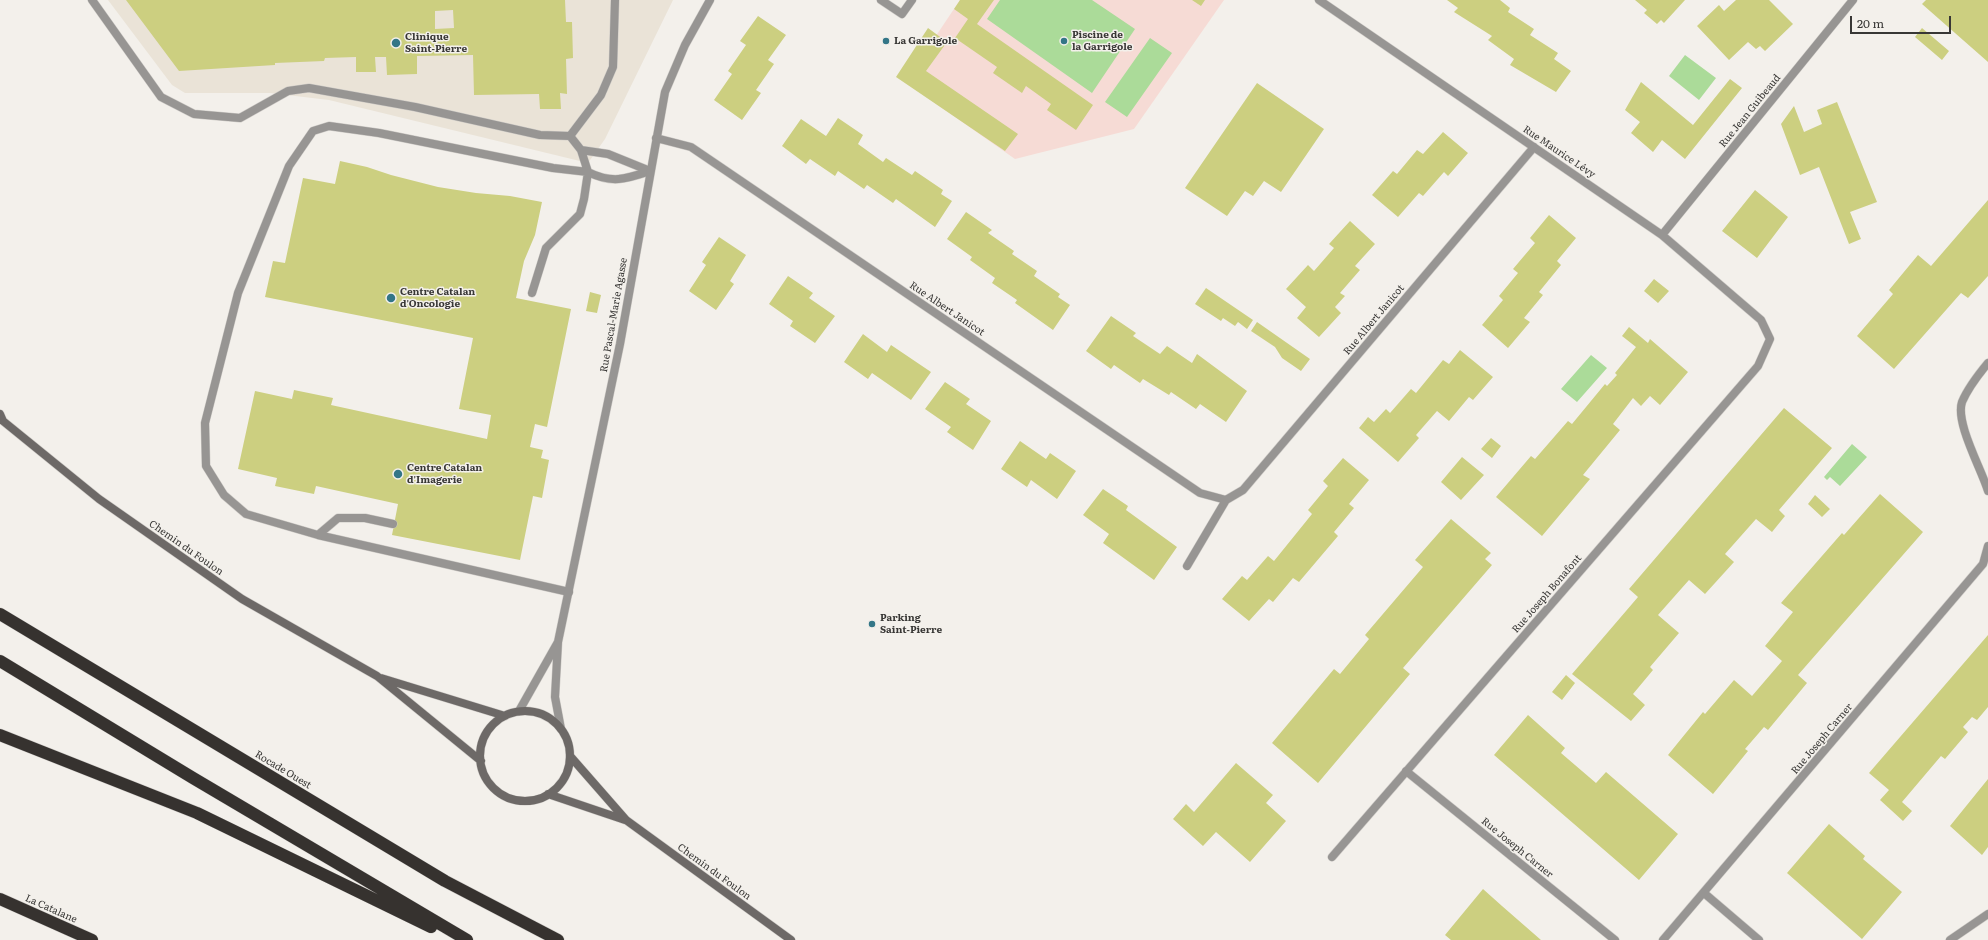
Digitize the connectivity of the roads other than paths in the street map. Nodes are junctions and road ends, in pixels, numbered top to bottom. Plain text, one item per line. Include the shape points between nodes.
1 (92, 0) edge
2 (615, 0) edge
3 (710, 0) edge
4 (881, 0) edge
5 (912, 0) edge
6 (1319, 0) edge
7 (1853, 0) edge
8 (570, 136) junction
9 (656, 138) junction
10 (1534, 148) junction
11 (581, 150) junction
12 (650, 171) junction
13 (588, 172) junction
14 (1662, 235) junction
15 (532, 293) dead end
16 (1770, 339) joint
17 (1988, 363) edge
18 (0, 414) edge
19 (1988, 491) edge
20 (1226, 500) junction
21 (393, 524) dead end
22 (318, 535) junction
23 (1988, 546) edge
24 (1187, 566) dead end
25 (569, 592) junction
26 (0, 614) edge
27 (558, 642) junction
28 (0, 661) edge
29 (377, 676) junction
30 (519, 711) junction
31 (505, 716) junction
32 (561, 729) junction
33 (0, 735) edge
34 (570, 756) junction
35 (481, 761) junction
36 (1406, 771) junction
37 (548, 794) junction
38 (626, 820) junction
39 (1332, 857) dead end
40 (1704, 893) junction
41 (0, 899) edge
42 (1988, 914) edge
43 (92, 940) edge
44 (457, 940) edge
45 (467, 940) edge
46 (558, 940) edge
47 (791, 940) edge
48 (1615, 940) edge
49 (1664, 940) edge
50 (1760, 940) edge
51 (1950, 940) edge

1 - 8 street via 161,97 194,114 240,118 288,91 309,88 415,107 540,135
2 - 8 street via 613,68 601,95
3 - 9 street, Rue Pascal-Marie Agasse via 685,45 665,92
4 - 5 street via 902,14
6 - 10 street, Rue Maurice Lévy
7 - 14 street, Rue Jean Guibeaud
8 - 11 street
9 - 12 street, Rue Pascal-Marie Agasse
9 - 20 street, Rue Albert Janicot via 691,147 1200,493
10 - 14 street, Rue Maurice Lévy
10 - 20 street, Rue Albert Janicot via 1244,490
11 - 12 street via 608,154
11 - 13 street
12 - 13 street via 615,180 602,179
12 - 25 street, Rue Pascal-Marie Agasse via 620,344
13 - 15 street via 580,214 546,248
13 - 22 street via 553,168 379,132 330,126 312,131 289,166 238,293 205,423 206,466 224,495 246,514
14 - 16 street, Rue Maurice Lévy via 1761,320
16 - 36 street, Rue Joseph Bonafont via 1758,366
17 - 19 street via 1977,376 1962,404 1963,429
18 - 29 street, Chemin du Foulon via 3,421 99,499 242,599
20 - 24 street
21 - 22 street via 365,518 338,518
22 - 25 street
23 - 40 street, Rue Joseph Carner via 1983,564
25 - 27 street, Rue Pascal-Marie Agasse
26 - 46 highway, Rocade Ouest via 445,882
27 - 30 street, Rue Pascal-Marie Agasse
27 - 32 street, Rue Pascal-Marie Agasse via 555,697
28 - 45 highway
29 - 31 street, Chemin du Foulon
29 - 35 street, Chemin du Foulon
30 - 31 street
30 - 32 street via 542,714 553,720
31 - 35 street via 494,724 486,735 481,747
32 - 34 street via 568,742
33 - 44 highway via 197,813
34 - 37 street via 567,771 560,784
34 - 38 street, Chemin du Foulon
35 - 37 street via 485,775 494,787 506,796 520,800 535,800
36 - 39 street, Rue Joseph Bonafont
36 - 48 street, Rue Joseph Carner
37 - 38 street, Chemin du Foulon
38 - 47 street, Chemin du Foulon
40 - 49 street, Rue Joseph Carner
40 - 50 street
41 - 43 highway, La Catalane
42 - 51 street

